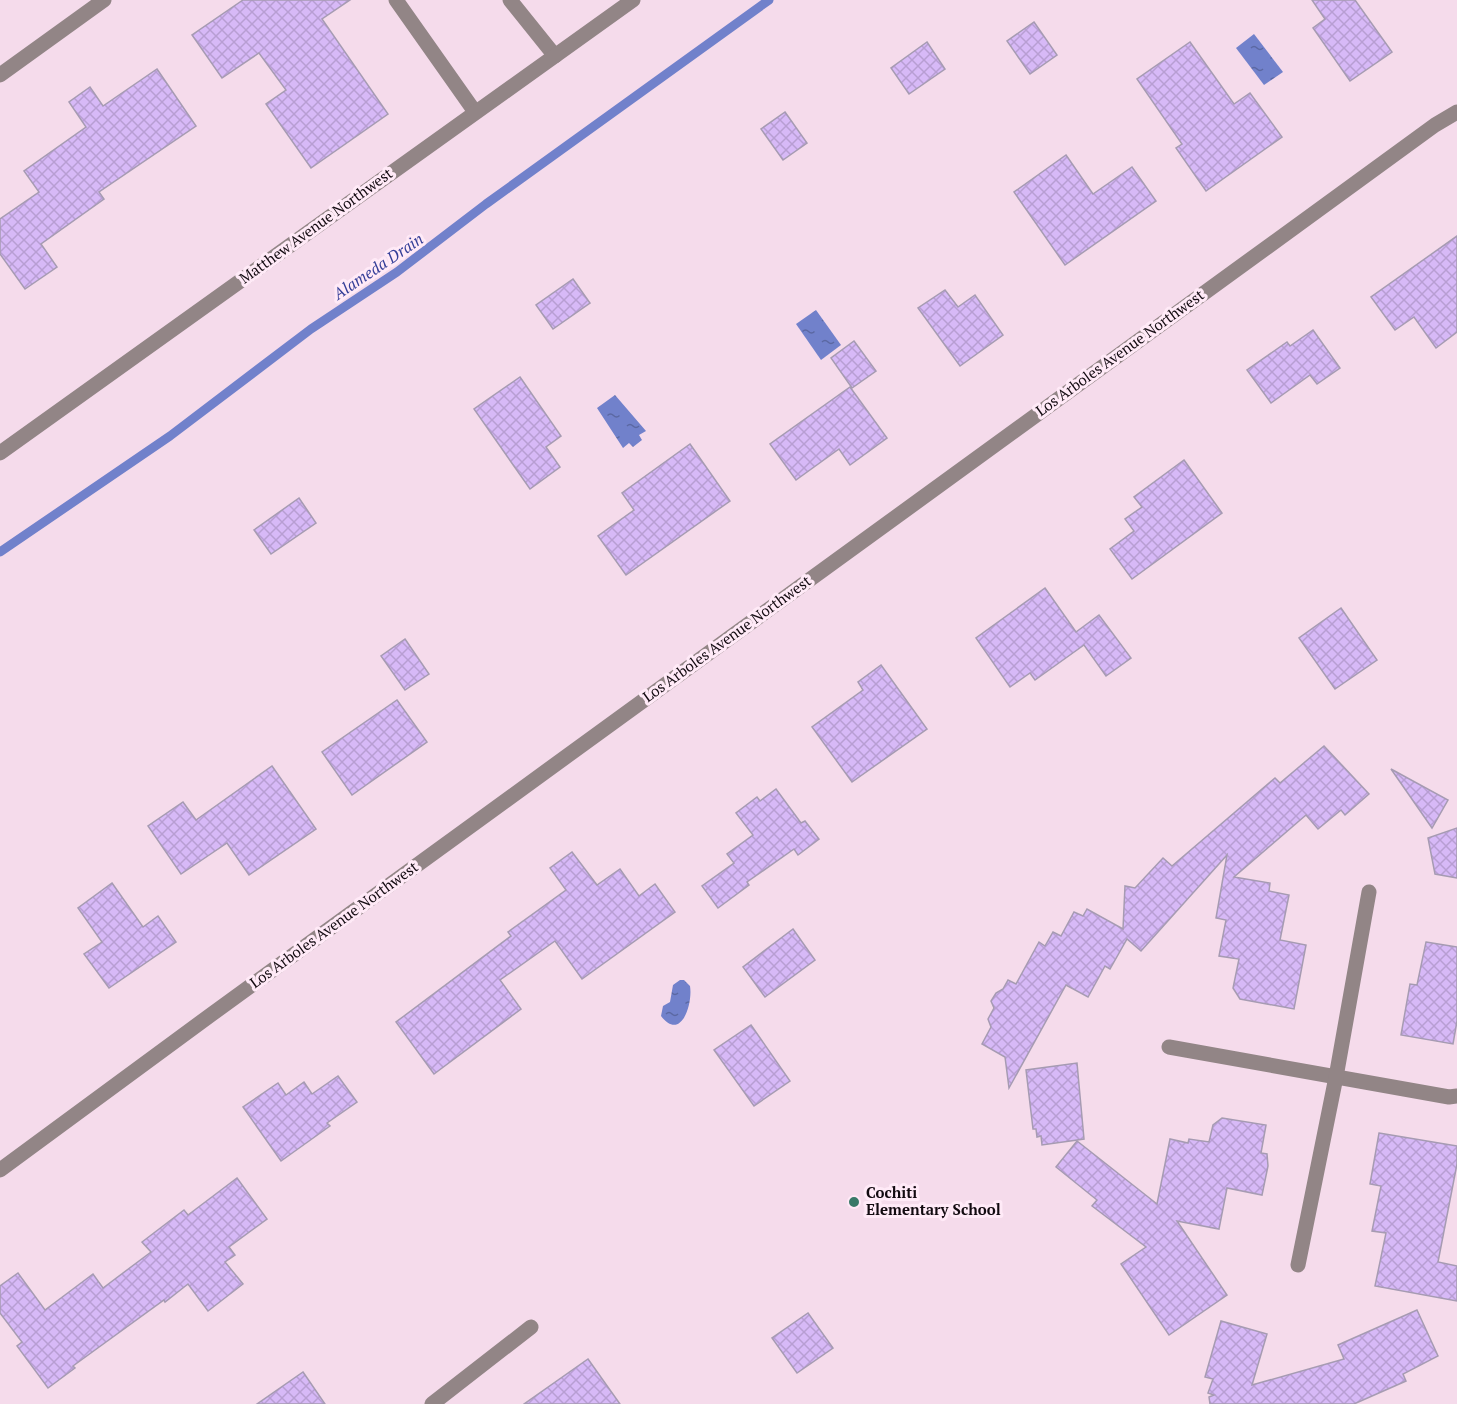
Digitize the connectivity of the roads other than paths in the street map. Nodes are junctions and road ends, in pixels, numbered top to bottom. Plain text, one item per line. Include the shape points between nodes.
1 (104, 0) edge
2 (396, 0) edge
3 (510, 0) edge
4 (633, 0) edge
5 (555, 56) junction
6 (0, 75) edge
7 (475, 112) junction
8 (1457, 112) edge
9 (0, 453) edge
10 (1369, 892) dead end
11 (1169, 1047) dead end
12 (1336, 1077) junction
13 (1457, 1096) edge
14 (0, 1170) edge
15 (1298, 1265) dead end
16 (531, 1327) dead end
17 (432, 1404) edge

1 - 6 street
2 - 7 street
3 - 5 street
4 - 5 street, Matthew Avenue Northwest
5 - 7 street, Matthew Avenue Northwest
7 - 9 street, Matthew Avenue Northwest
8 - 14 street, Los Arboles Avenue Northwest
10 - 12 street
11 - 12 street
12 - 13 street
12 - 15 street
16 - 17 street

